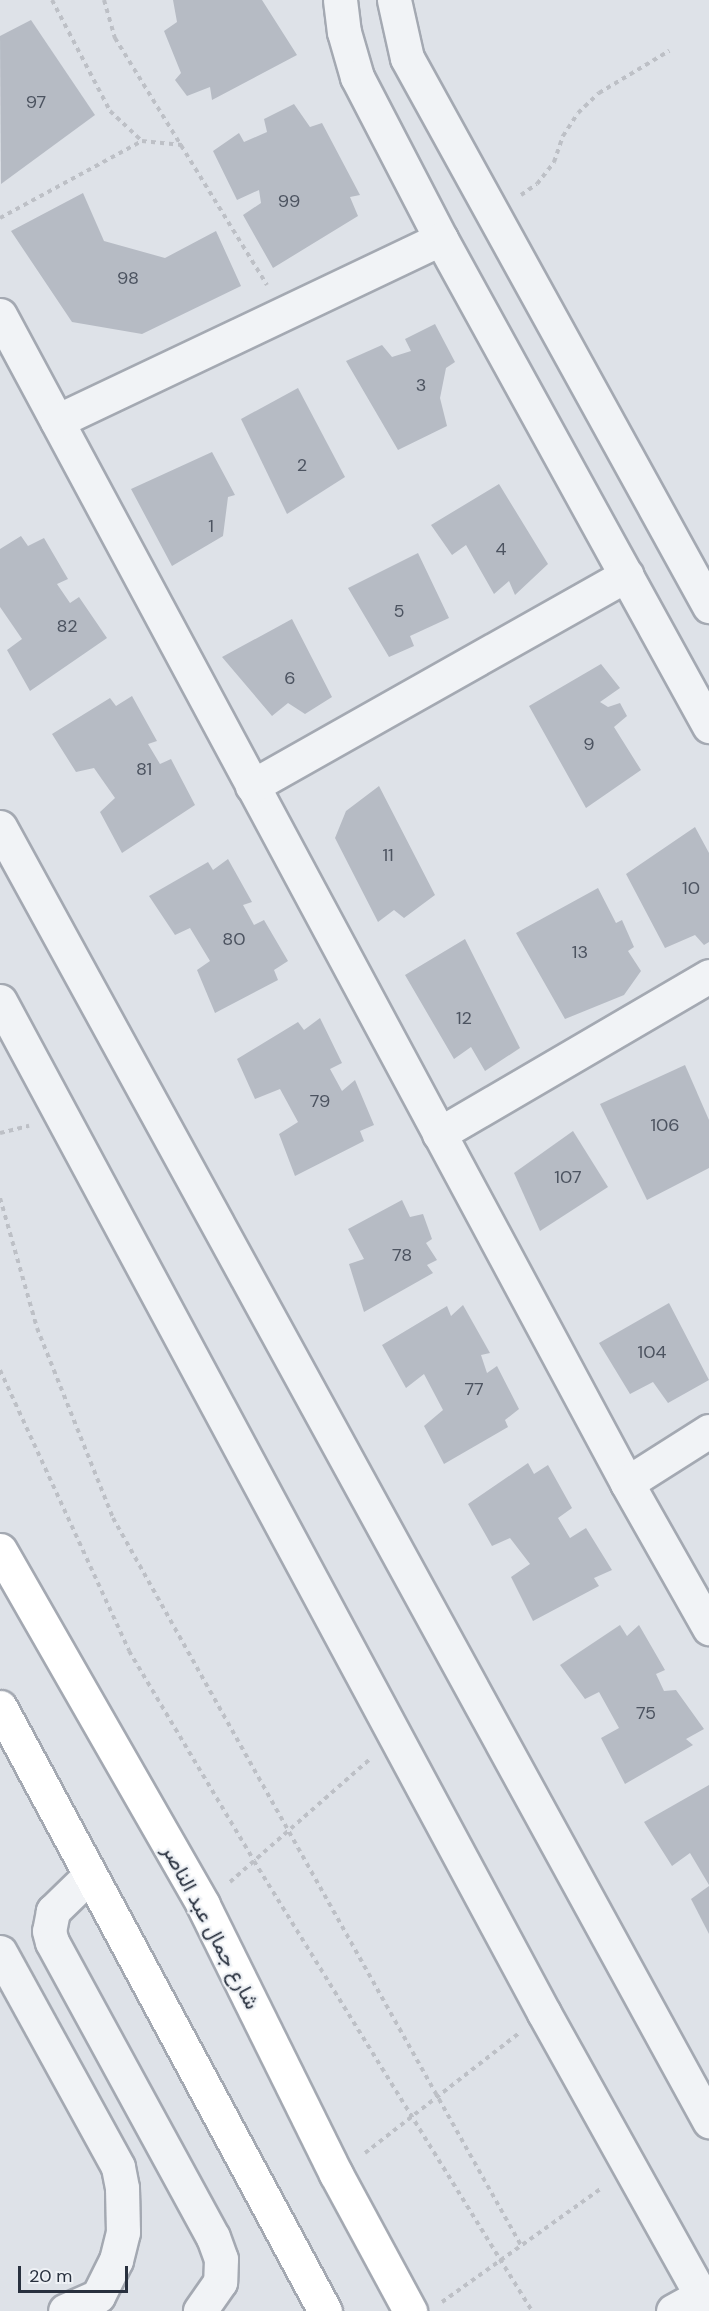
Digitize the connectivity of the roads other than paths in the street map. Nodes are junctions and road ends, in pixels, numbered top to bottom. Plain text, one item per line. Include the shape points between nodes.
1 (340, 0) edge
2 (394, 0) edge
3 (441, 239) junction
4 (0, 315) edge
5 (57, 421) junction
6 (627, 575) junction
7 (709, 606) edge
8 (709, 726) edge
9 (252, 786) junction
10 (0, 827) edge
11 (709, 976) edge
12 (0, 1001) edge
13 (439, 1134) junction
14 (709, 1431) edge
15 (627, 1483) junction
16 (0, 1550) edge
17 (709, 1628) edge
18 (0, 1707) edge
19 (90, 1875) junction
20 (0, 1952) edge
21 (709, 2121) edge
22 (698, 2301) edge
23 (103, 2304) edge
24 (424, 2308) edge
25 (65, 2311) edge
26 (200, 2311) edge
27 (325, 2311) edge

1 - 3 street via 357,77
2 - 7 street via 407,58
3 - 5 street
3 - 6 street
4 - 5 street
5 - 9 street
6 - 8 street
6 - 9 street
9 - 13 street
10 - 21 street
11 - 13 street
12 - 22 street
13 - 15 street
14 - 15 street
15 - 17 street
16 - 24 main road, شارع جمال عبد الناصر via 202,1905 336,2174
18 - 19 main road
19 - 26 street via 59,1903 49,1931 213,2237 221,2259 220,2282
19 - 27 main road
20 - 23 street via 118,2167 123,2232
23 - 25 street

